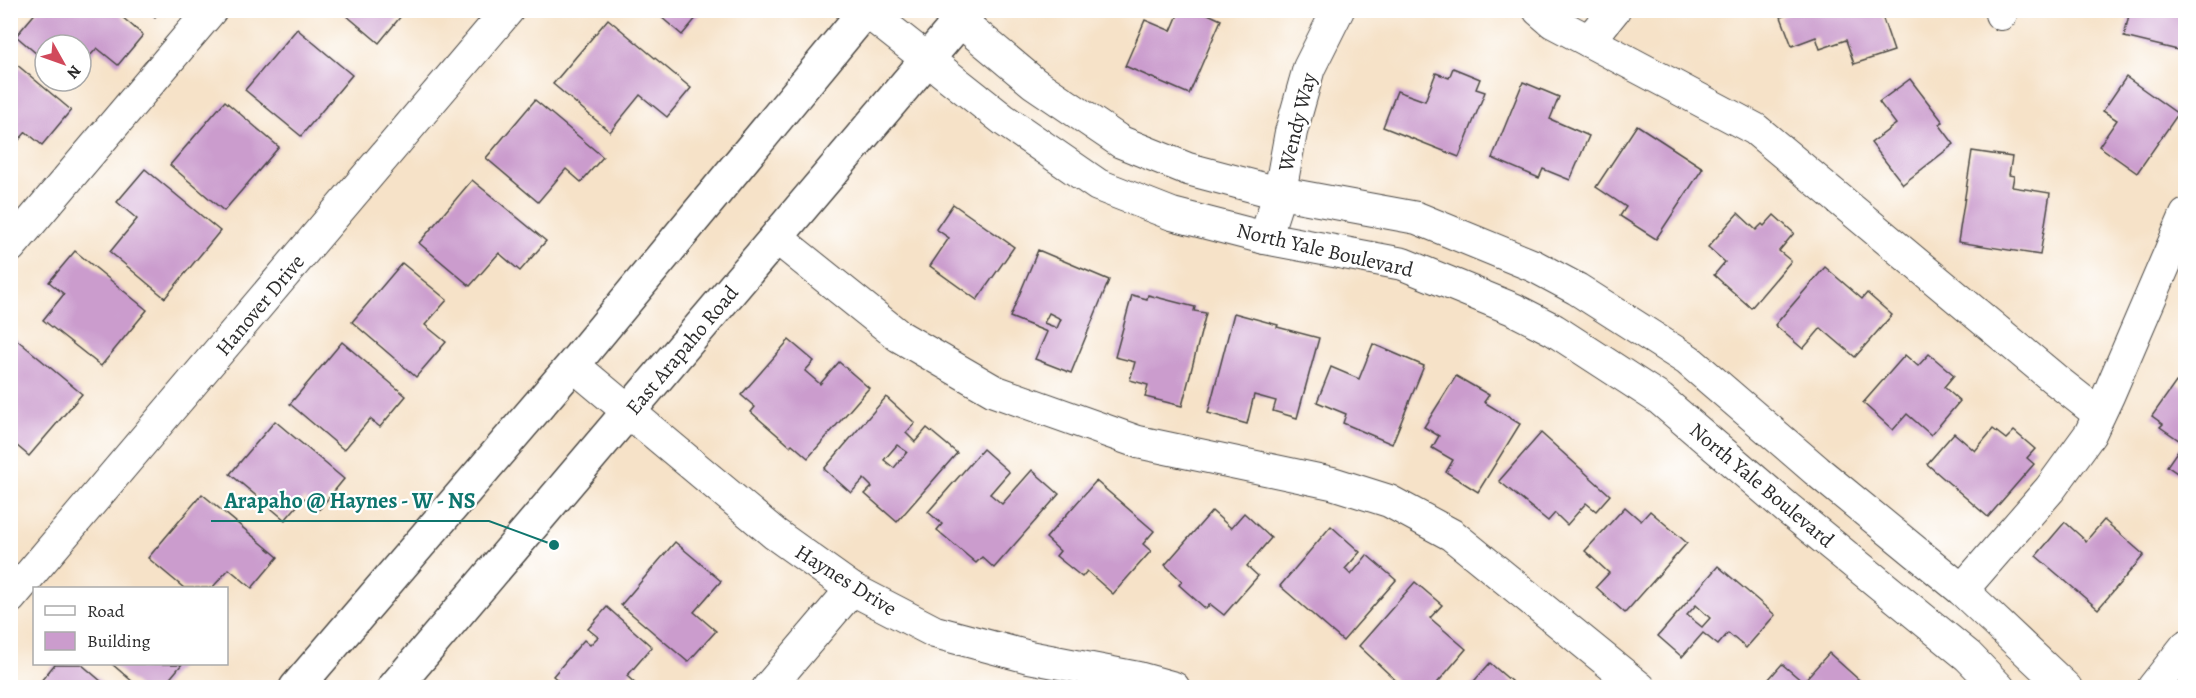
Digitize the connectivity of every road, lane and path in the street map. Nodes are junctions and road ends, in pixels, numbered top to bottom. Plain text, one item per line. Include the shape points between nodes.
1 (211, 10) edge
2 (508, 10) edge
3 (1338, 10) edge
4 (1539, 10) edge
5 (1614, 10) edge
6 (866, 11) edge
7 (959, 14) edge
8 (1589, 41) junction
9 (927, 59) junction
10 (1280, 192) junction
11 (2186, 215) edge
12 (777, 238) junction
13 (1265, 238) junction
14 (10, 247) edge
15 (573, 365) junction
16 (629, 412) junction
17 (2099, 414) junction
18 (852, 589) junction
19 (1962, 590) junction
20 (10, 598) edge
21 (2186, 646) edge
22 (1081, 678) edge
23 (296, 687) edge
24 (394, 687) edge
25 (768, 687) edge
26 (1174, 687) edge
27 (1640, 687) edge
28 (1999, 687) edge
29 (2066, 687) edge
30 (2153, 687) edge

1 - 14 street
2 - 20 street, Hanover Drive
3 - 10 street, Wendy Way via 1309,68
4 - 8 street
5 - 8 street
6 - 9 street, North Yale Boulevard
6 - 15 main road
7 - 9 main road, East Arapaho Road
7 - 10 street via 1034,83 1121,142 1188,169
8 - 17 street via 1755,129
9 - 12 main road, East Arapaho Road
9 - 13 street, North Yale Boulevard via 1004,120 1098,184 1172,214
10 - 13 street, Wendy Way
10 - 19 street via 1417,218 1534,266 1577,289 1688,360
11 - 17 street
12 - 16 main road, East Arapaho Road
12 - 27 street via 899,336 994,390 1138,442 1332,483 1389,501 1452,535
13 - 28 street, North Yale Boulevard via 1403,264 1514,309 1554,330 1660,399 1968,656
15 - 16 street, Haynes Drive
15 - 23 main road
16 - 18 street, Haynes Drive via 775,534
16 - 24 main road, East Arapaho Road
17 - 19 street via 2090,434 2050,489
18 - 22 street, Haynes Drive via 935,632 1029,657
18 - 25 street
19 - 29 street
21 - 30 street
22 - 26 street, Haynes Drive

